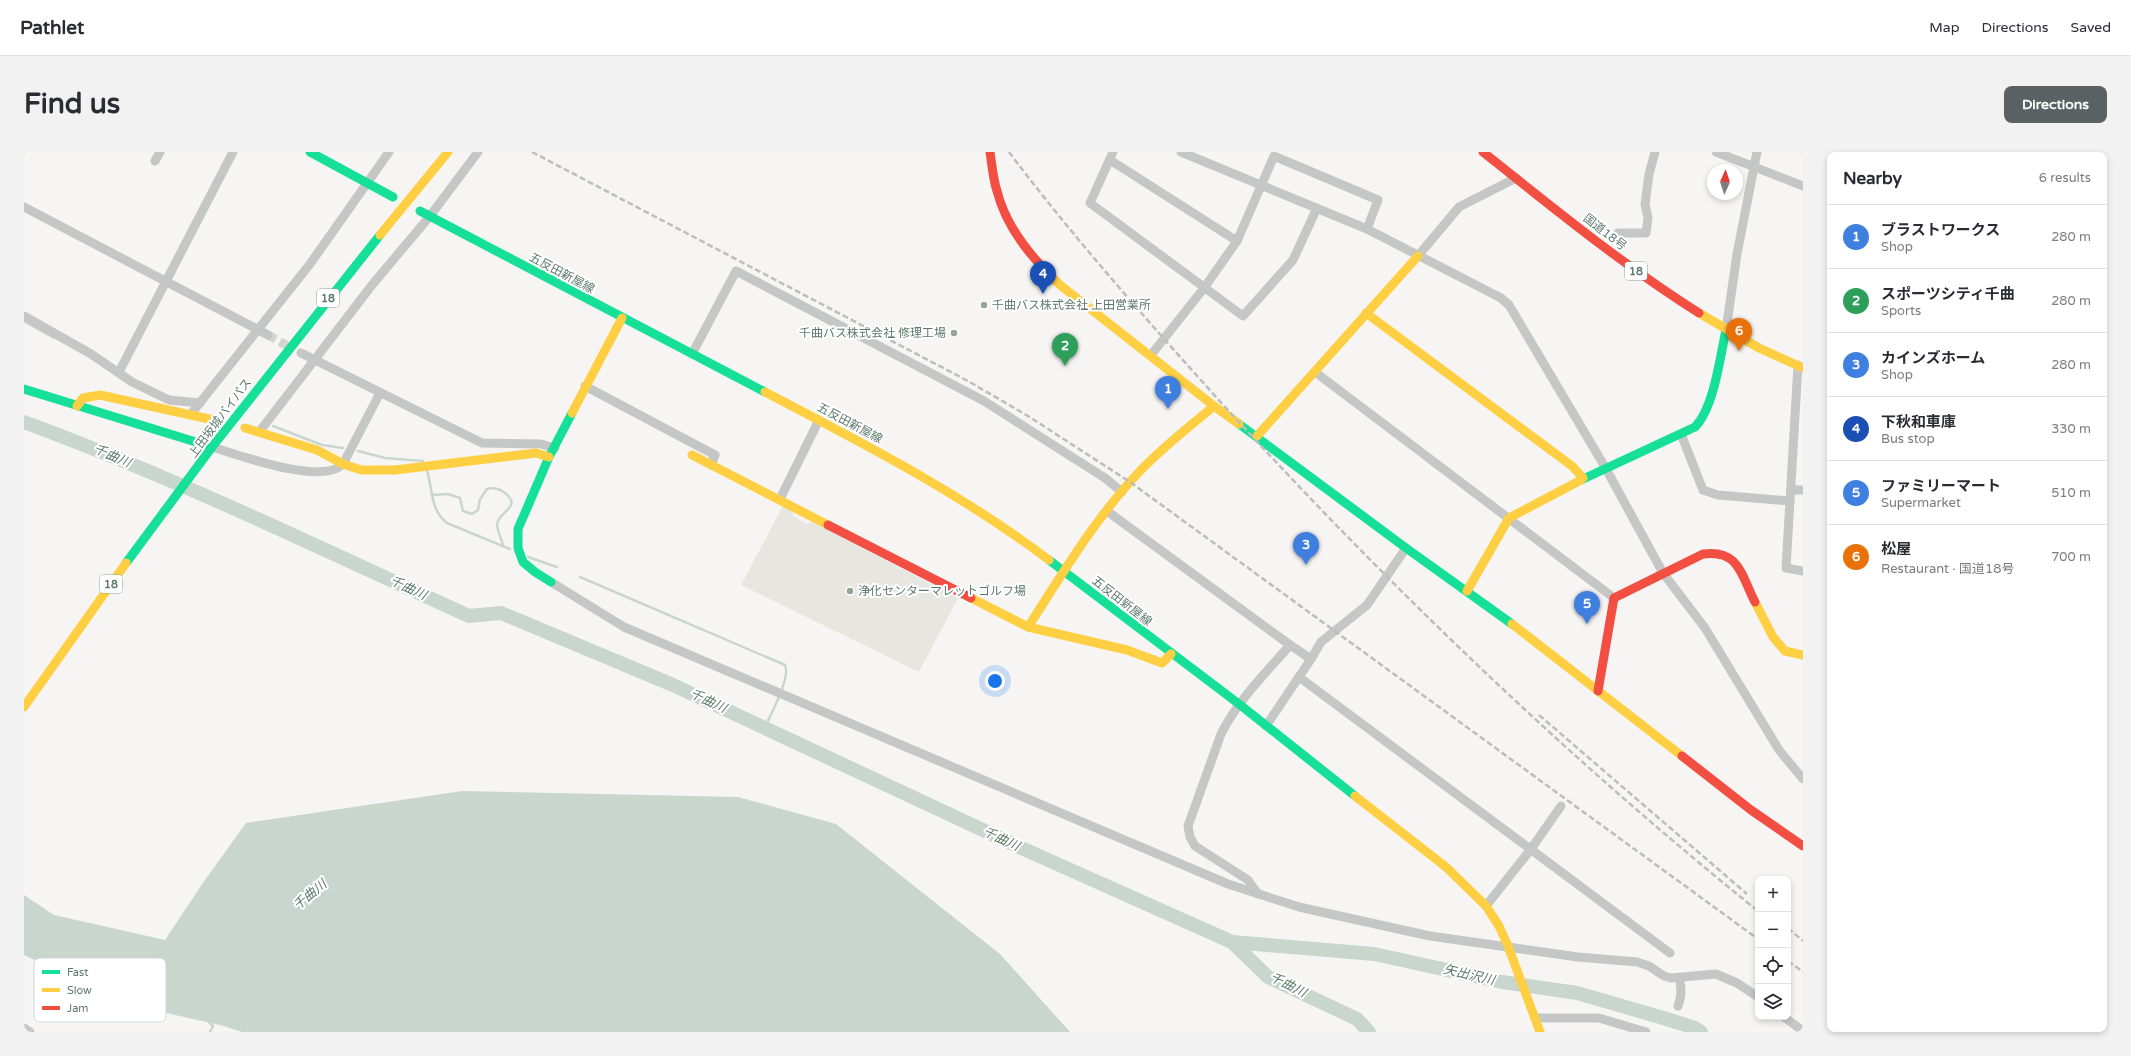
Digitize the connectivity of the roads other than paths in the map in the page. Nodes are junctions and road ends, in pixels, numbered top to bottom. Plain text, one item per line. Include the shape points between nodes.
1 (160, 152) edge
2 (233, 152) edge
3 (310, 152) edge
4 (388, 152) edge
5 (448, 152) edge
6 (478, 152) edge
7 (990, 152) edge
8 (1181, 152) edge
9 (1483, 152) edge
10 (1655, 152) edge
11 (1716, 152) edge
12 (1757, 152) edge
13 (1275, 154) edge
14 (1111, 156) edge
15 (155, 161) dead end
16 (1754, 167) junction
17 (1516, 178) junction
18 (367, 183) junction
19 (1262, 185) junction
20 (1803, 186) edge
21 (393, 197) dead end
22 (24, 207) edge
23 (1317, 208) junction
24 (420, 210) dead end
25 (430, 216) junction
26 (1367, 229) junction
27 (1618, 233) dead end
28 (1237, 241) junction
29 (1418, 256) junction
30 (165, 282) junction
31 (1204, 288) junction
32 (1366, 313) junction
33 (24, 316) edge
34 (622, 318) junction
35 (259, 329) junction
36 (1726, 330) junction
37 (268, 336) tunnel mouth
38 (301, 353) tunnel mouth
39 (692, 354) junction
40 (1151, 355) junction
41 (314, 359) junction
42 (1800, 366) edge
43 (118, 372) junction
44 (1315, 372) junction
45 (586, 386) junction
46 (24, 389) edge
47 (380, 393) junction
48 (200, 402) junction
49 (77, 406) junction
50 (1214, 406) junction
51 (191, 414) junction
52 (820, 420) junction
53 (218, 421) dead end
54 (245, 428) dead end
55 (260, 431) junction
56 (1681, 434) junction
57 (1257, 436) junction
58 (212, 447) junction
59 (555, 448) junction
60 (692, 455) dead end
61 (549, 457) junction
62 (343, 464) junction
63 (711, 465) junction
64 (1605, 467) junction
65 (1583, 478) junction
66 (1791, 490) junction
67 (1803, 490) edge
68 (1122, 492) junction
69 (780, 499) junction
70 (1790, 501) junction
71 (1107, 511) junction
72 (1509, 518) junction
73 (1406, 548) junction
74 (1064, 571) junction
75 (1803, 572) edge
76 (1663, 573) junction
77 (550, 582) joint
78 (1467, 591) junction
79 (1614, 598) junction
80 (1028, 627) junction
81 (1290, 645) junction
82 (1171, 654) junction
83 (1803, 655) edge
84 (1311, 659) junction
85 (1299, 677) junction
86 (1598, 691) junction
87 (1239, 704) junction
88 (24, 707) edge
89 (1266, 726) junction
90 (1803, 779) edge
91 (1560, 806) dead end
92 (1803, 846) edge
93 (1531, 849) junction
94 (1258, 894) junction
95 (1486, 906) junction
96 (1510, 950) junction
97 (1670, 953) dead end
98 (1679, 978) junction
99 (1755, 996) edge
100 (1678, 1006) dead end
101 (1534, 1015) junction
102 (1788, 1020) edge
103 (24, 1028) edge
104 (1803, 1031) edge
105 (30, 1032) edge
106 (1540, 1032) edge
107 (1646, 1032) edge

1 - 15 street
2 - 30 street
3 - 18 main road
4 - 18 street
5 - 58 main road, 上田坂城バイパス / 18 via 336,288
6 - 25 street
7 - 40 main road via 996,187 1004,210 1026,250 1060,286
8 - 19 street
9 - 17 main road, 国道18号 / 18
10 - 27 street via 1645,204 1648,218 1646,233
11 - 16 street
12 - 16 street
13 - 19 street
13 - 26 street via 1378,200
14 - 28 street
14 - 31 street via 1090,203
16 - 20 street
16 - 36 street via 1737,254
17 - 29 street via 1459,207
17 - 36 main road, 国道18号 / 18 via 1631,267
18 - 21 main road
18 - 35 street via 310,264
19 - 23 street
19 - 28 street
22 - 30 street
23 - 26 street
23 - 31 street via 1293,260 1243,316
24 - 25 main road, 五反田新屋線
25 - 34 main road, 五反田新屋線
25 - 41 street
26 - 29 street
28 - 31 street
29 - 32 main road
29 - 64 street via 1501,298 1509,306
30 - 35 street
30 - 43 street
31 - 40 street
32 - 44 main road
32 - 65 main road via 1508,421 1572,466
33 - 43 street
34 - 39 main road, 五反田新屋線
34 - 45 main road
35 - 37 street
35 - 48 street
36 - 42 main road, 国道18号 / 18
36 - 56 main road via 1706,414 1695,427
38 - 41 street
39 - 52 main road, 五反田新屋線
39 - 68 street via 736,271 984,401 1105,478
40 - 50 main road
41 - 47 street
41 - 55 street
42 - 66 street
43 - 48 street via 132,382 169,400
44 - 57 main road
44 - 72 street
45 - 59 main road
45 - 63 street via 716,455
46 - 49 main road
47 - 59 street via 482,443 541,444
47 - 62 street
48 - 51 street
49 - 51 main road via 79,399 85,396 100,395
49 - 58 main road
50 - 57 main road
50 - 68 main road via 1155,456
51 - 53 main road
52 - 69 street
52 - 74 main road, 五反田新屋線 via 928,478 989,515
54 - 55 main road
55 - 62 main road via 317,450
56 - 64 main road
56 - 70 street via 1703,490 1718,495
57 - 73 main road
58 - 62 street via 276,466 303,471 334,471
58 - 88 main road, 上田坂城バイパス / 18 via 92,609
59 - 61 main road
60 - 63 main road
61 - 62 main road via 536,453 395,470 361,470
61 - 77 main road via 516,539 518,555 524,565
63 - 69 main road
64 - 65 main road
64 - 76 street
65 - 72 main road
66 - 67 street
66 - 70 street
68 - 71 main road
69 - 80 main road
70 - 75 street via 1786,568
71 - 74 main road
71 - 81 street
72 - 78 main road
72 - 79 street
73 - 78 main road
73 - 84 street via 1367,605 1324,638
74 - 80 main road
74 - 82 main road, 五反田新屋線
76 - 79 main road
76 - 83 main road via 1703,554 1718,551 1727,554 1734,560 1773,636 1784,651
76 - 90 street via 1705,628 1779,750
77 - 94 street via 624,627
78 - 86 main road
79 - 86 main road
80 - 82 main road via 1127,650 1162,663
81 - 84 street
81 - 87 street
82 - 87 main road, 五反田新屋線
84 - 85 street
85 - 89 street
85 - 93 street
86 - 92 main road via 1752,810
87 - 89 main road, 五反田新屋線
87 - 94 street via 1221,734 1188,832 1195,846 1248,880
89 - 95 main road, 五反田新屋線 via 1446,867
91 - 93 street
93 - 95 street
93 - 97 street
94 - 96 street via 1341,917
95 - 96 main road, 五反田新屋線
96 - 98 street via 1637,962 1664,976
96 - 101 main road, 五反田新屋線
98 - 99 street via 1721,976 1738,983
98 - 100 street via 1682,988
101 - 106 main road, 五反田新屋線
101 - 107 street via 1599,1018
102 - 104 street
103 - 105 street

